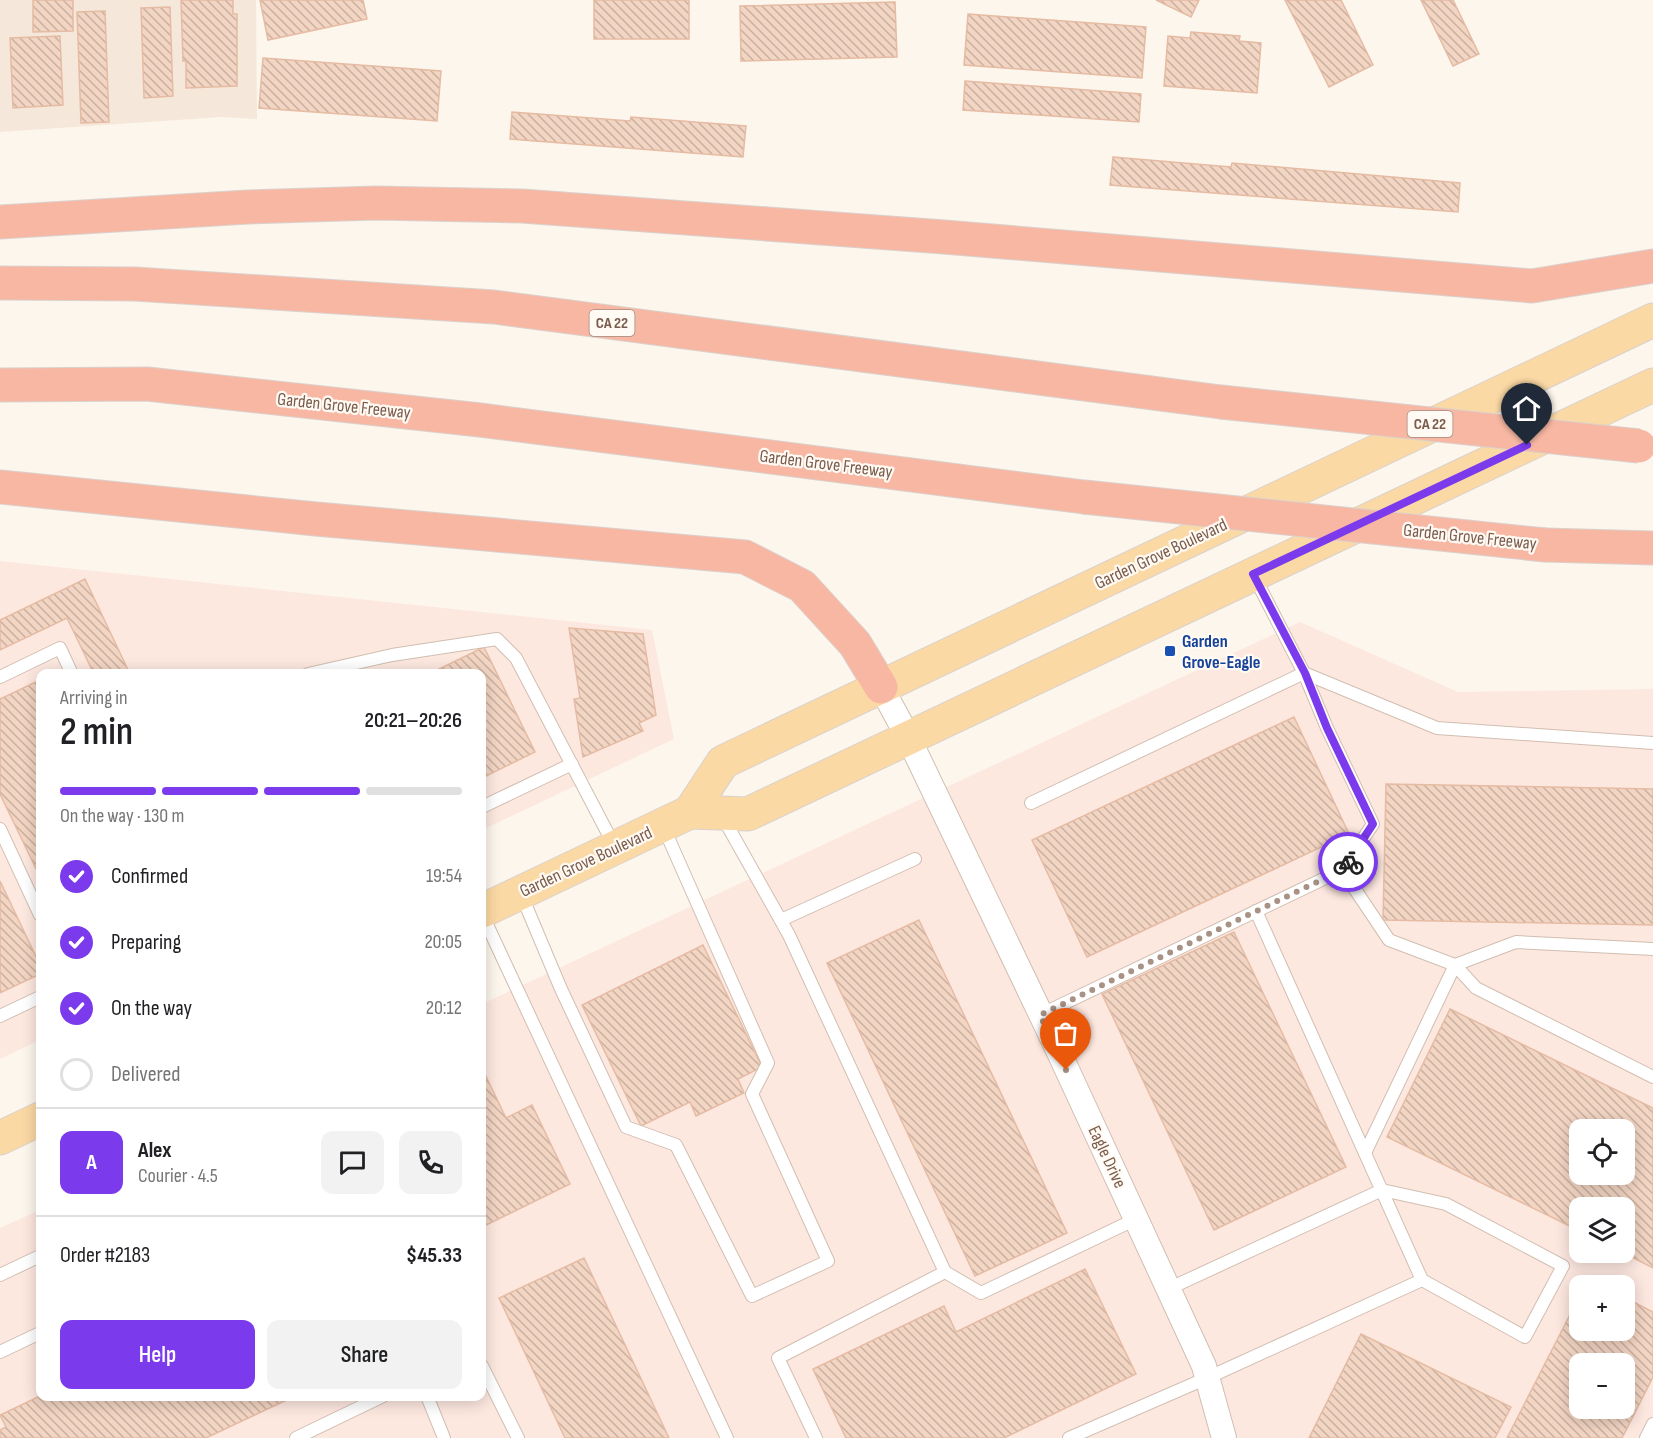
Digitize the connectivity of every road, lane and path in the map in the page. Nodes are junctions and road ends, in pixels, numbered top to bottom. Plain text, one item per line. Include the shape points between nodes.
1 (0, 222) edge
2 (1653, 266) edge
3 (0, 283) edge
4 (1653, 320) edge
5 (0, 385) edge
6 (1653, 385) edge
7 (1646, 446) edge
8 (0, 487) edge
9 (1653, 548) edge
10 (1253, 574) junction
11 (70, 669) edge
12 (330, 669) edge
13 (1305, 673) junction
14 (0, 677) edge
15 (881, 687) junction
16 (908, 738) junction
17 (1653, 743) edge
18 (572, 764) junction
19 (1031, 803) dead end
20 (486, 805) edge
21 (691, 817) junction
22 (0, 829) edge
23 (616, 848) junction
24 (915, 859) dead end
25 (1342, 870) junction
26 (520, 893) junction
27 (36, 906) edge
28 (486, 911) edge
29 (1256, 911) junction
30 (781, 920) junction
31 (486, 922) edge
32 (1653, 949) edge
33 (1455, 965) junction
34 (36, 999) edge
35 (1040, 1015) junction
36 (0, 1016) edge
37 (1653, 1077) edge
38 (36, 1121) edge
39 (2, 1134) edge
40 (1365, 1153) junction
41 (1382, 1190) junction
42 (1136, 1219) junction
43 (36, 1258) edge
44 (945, 1272) junction
45 (0, 1275) edge
46 (1422, 1281) junction
47 (1168, 1289) junction
48 (36, 1335) edge
49 (0, 1352) edge
50 (486, 1374) edge
51 (1208, 1378) junction
52 (373, 1401) edge
53 (429, 1401) edge
54 (1653, 1424) edge
55 (296, 1438) edge
56 (444, 1438) edge
57 (518, 1438) edge
58 (727, 1438) edge
59 (816, 1438) edge
60 (1069, 1438) edge
61 (1224, 1438) edge
62 (1646, 1438) edge

1 - 2 highway via 376,203 522,206 1532,286
3 - 7 highway, CA 22, bridge via 135,284 494,308 1221,402
4 - 15 main road, Garden Grove Boulevard
5 - 9 highway, Garden Grove Freeway, bridge via 147,384 480,420 1084,497 1545,545
6 - 10 main road, Garden Grove Boulevard
8 - 15 highway via 745,557 802,586 855,644
10 - 13 lane
10 - 16 main road, Garden Grove Boulevard
11 - 14 lane via 60,648
12 - 18 lane via 496,639 516,658
13 - 17 lane via 1437,729
13 - 19 lane
13 - 25 lane via 1373,824
15 - 16 street, Eagle Drive
15 - 21 main road, Garden Grove Boulevard via 723,762
16 - 21 main road, Garden Grove Boulevard via 748,814
16 - 35 street, Eagle Drive
18 - 20 lane
18 - 23 lane
21 - 23 main road, Garden Grove Boulevard
21 - 26 lane via 768,1063 752,1094 828,1261 752,1296 676,1145 626,1127
21 - 30 lane
22 - 27 lane
23 - 26 main road, Garden Grove Boulevard
24 - 30 lane
25 - 29 lane
25 - 33 lane via 1389,940
26 - 28 main road, Garden Grove Boulevard
29 - 35 lane
29 - 40 lane
30 - 44 lane
31 - 58 lane
32 - 33 lane via 1516,942
33 - 37 lane via 1476,988
33 - 40 lane
34 - 36 lane
35 - 42 street, Eagle Drive
38 - 39 main road
40 - 41 lane
41 - 46 lane
41 - 46 lane via 1446,1204 1563,1266 1525,1337
41 - 47 lane
42 - 44 lane via 981,1293
42 - 47 street, Eagle Drive
43 - 45 lane
44 - 59 lane via 778,1358
46 - 51 lane
47 - 51 street, Eagle Drive
48 - 49 lane
50 - 57 lane
51 - 60 lane
51 - 61 street, Eagle Drive
52 - 55 lane
53 - 56 lane
54 - 62 lane

